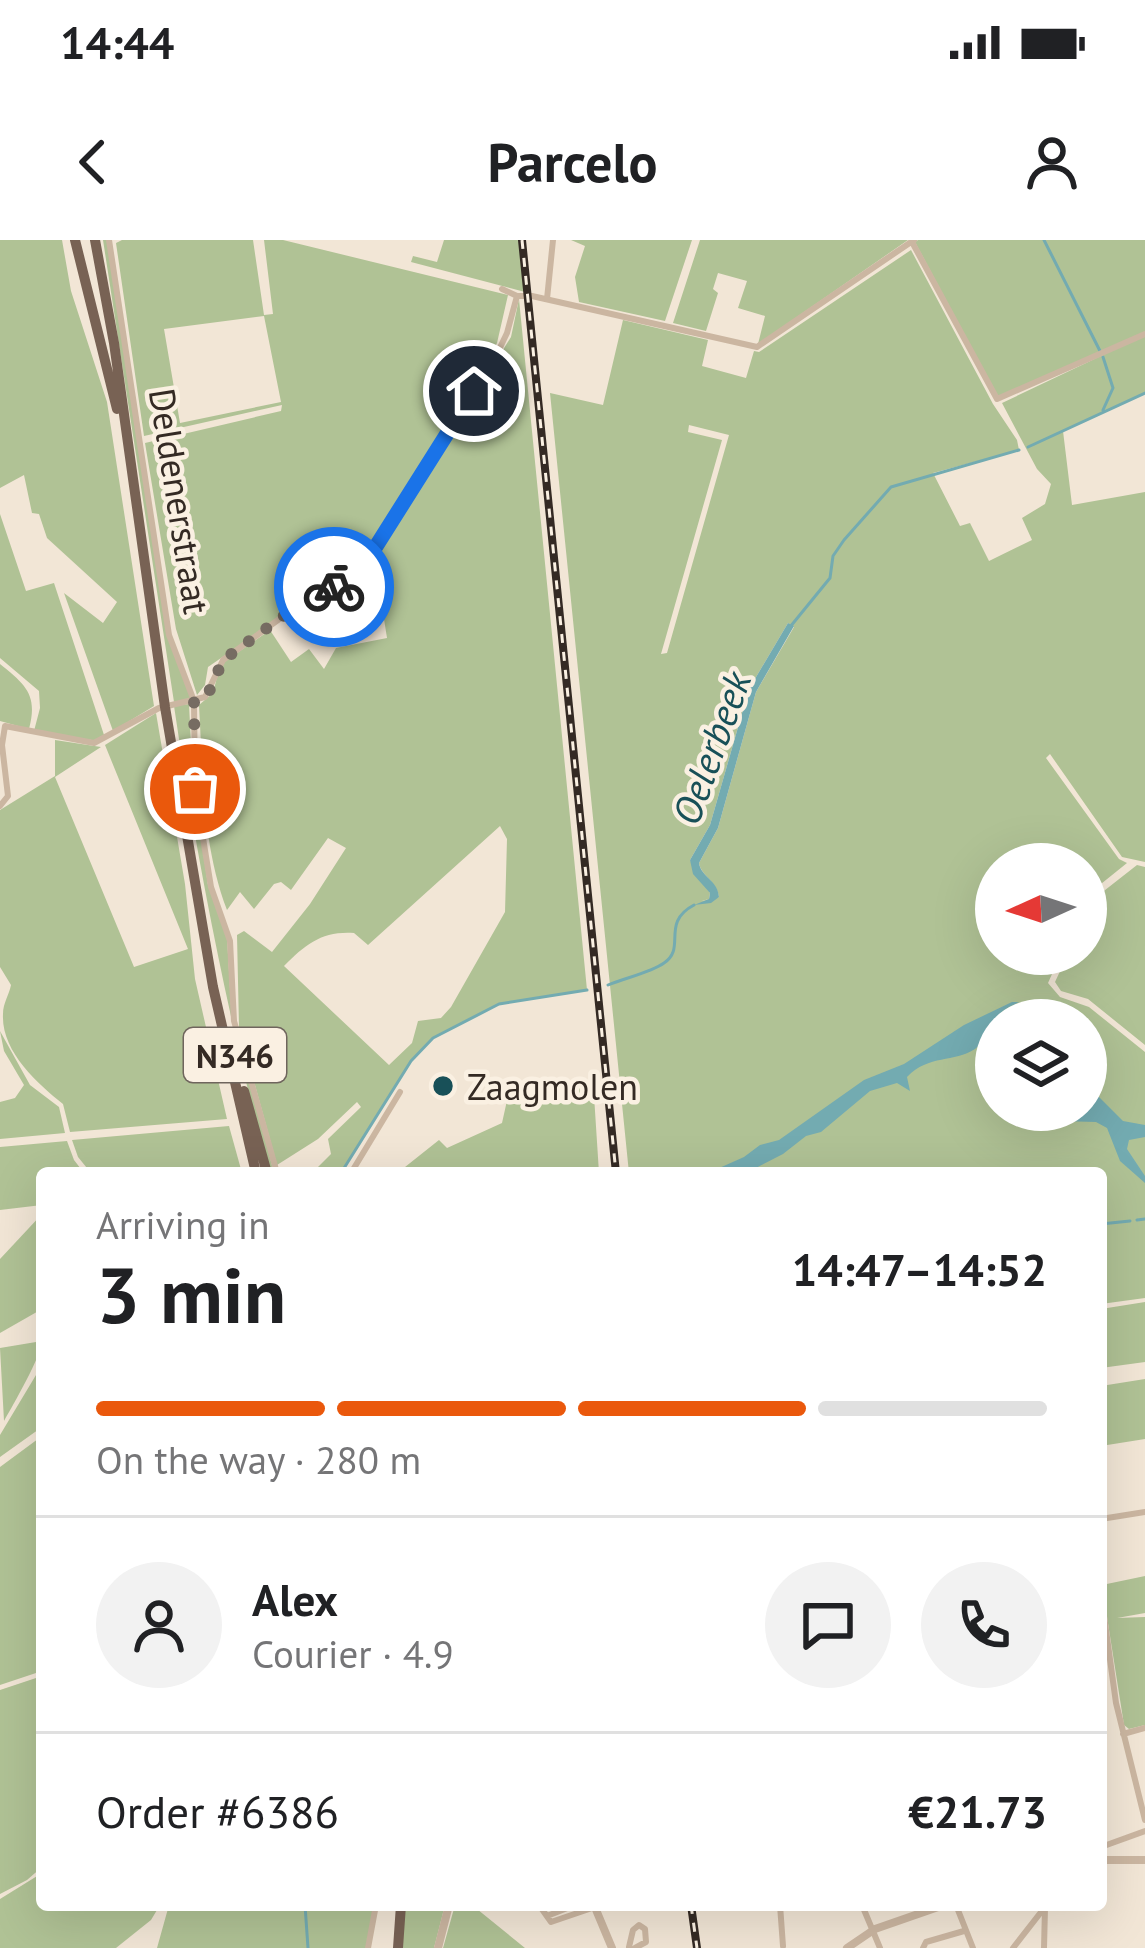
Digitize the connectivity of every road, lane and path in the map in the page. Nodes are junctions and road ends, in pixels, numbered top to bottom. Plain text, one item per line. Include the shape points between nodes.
1 (74, 240) edge
2 (95, 240) edge
3 (109, 240) edge
4 (554, 240) edge
5 (913, 241) edge
6 (502, 289) dead end
7 (517, 296) junction
8 (547, 299) junction
9 (1145, 334) edge
10 (130, 464) junction
11 (194, 701) junction
12 (168, 706) junction
13 (0, 806) edge
14 (206, 936) junction
15 (400, 1092) dead end
16 (255, 1167) edge
17 (265, 1167) edge
18 (275, 1167) edge
19 (355, 1167) edge
20 (1145, 1512) edge
21 (1107, 1518) edge
22 (1107, 1632) edge
23 (1145, 1728) edge
24 (1123, 1734) junction
25 (1145, 1820) edge
26 (1145, 1831) edge
27 (1107, 1845) edge
28 (1107, 1860) edge
29 (1145, 1861) edge
30 (375, 1911) edge
31 (401, 1911) edge
32 (447, 1911) edge
33 (543, 1911) edge
34 (560, 1911) edge
35 (581, 1911) edge
36 (597, 1911) edge
37 (780, 1911) edge
38 (865, 1911) edge
39 (927, 1911) edge
40 (958, 1911) edge
41 (1041, 1911) edge
42 (1045, 1911) edge
43 (547, 1916) junction
44 (1034, 1921) junction
45 (875, 1929) junction
46 (964, 1930) junction
47 (1044, 1931) junction
48 (783, 1946) edge
49 (368, 1948) edge
50 (398, 1948) edge
51 (438, 1948) edge
52 (612, 1948) edge
53 (847, 1948) edge
54 (880, 1948) edge
55 (923, 1948) edge
56 (973, 1948) edge
57 (1013, 1948) edge
58 (1044, 1948) edge

1 - 10 main road, Deldenerstraat / N346
2 - 10 main road, Deldenerstraat / N346
3 - 11 street, Deldenerstraat via 170,635
4 - 8 street
5 - 8 street via 757,347
5 - 9 street via 997,399
6 - 7 street
7 - 8 street
7 - 11 street via 496,356 363,567 223,660 208,694
10 - 12 main road, Deldenerstraat / N346
11 - 12 street
11 - 18 street, Deldenerstraat via 195,784 210,882 230,941 234,1021
12 - 13 street via 94,743 4,726 8,796
12 - 14 main road, Deldenerstraat / N346
14 - 16 main road, Deldenerstraat / N346
14 - 17 main road, Deldenerstraat / N346
15 - 19 street
20 - 21 street
22 - 24 street
23 - 24 street
24 - 25 street
26 - 27 street
28 - 29 street
30 - 49 street
31 - 50 main road
32 - 51 street
33 - 43 street
34 - 43 street
35 - 43 street via 551,1922
36 - 52 street
37 - 48 street
38 - 45 street
39 - 45 street
40 - 46 street
41 - 44 street
42 - 47 street
44 - 47 street
44 - 57 street
45 - 53 street
45 - 54 street
46 - 55 street
46 - 56 street
47 - 58 street

